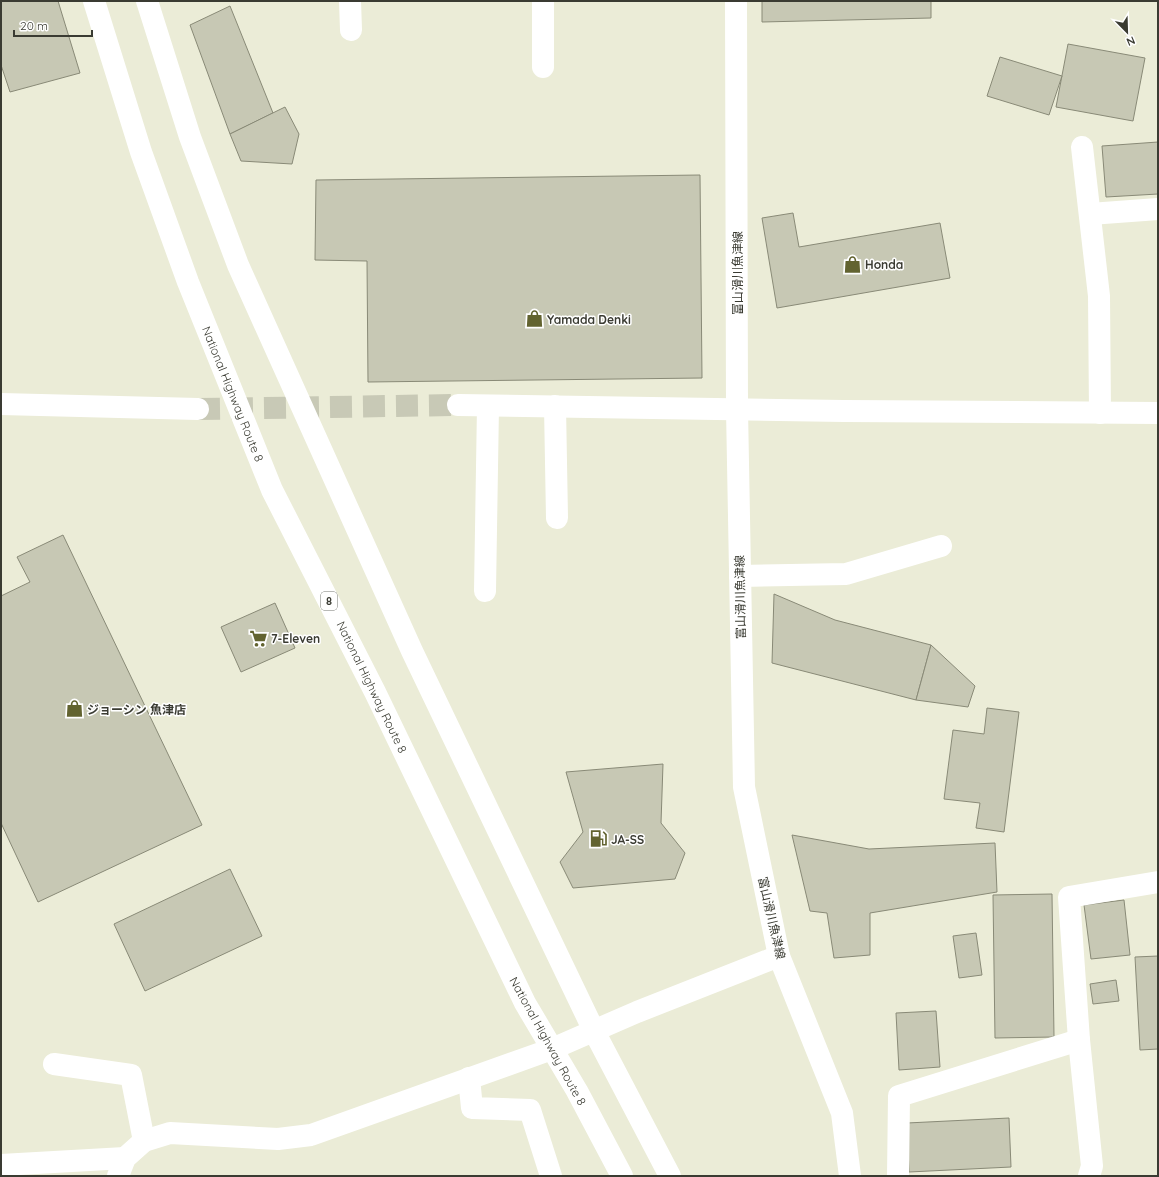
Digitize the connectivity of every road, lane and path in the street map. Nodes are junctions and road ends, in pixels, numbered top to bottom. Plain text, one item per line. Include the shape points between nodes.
1 (94, 1) edge
2 (147, 1) edge
3 (350, 1) edge
4 (543, 1) edge
5 (736, 1) edge
6 (351, 30) dead end
7 (543, 67) dead end
8 (1082, 147) dead end
9 (1158, 209) edge
10 (1090, 214) junction
11 (1, 404) edge
12 (458, 405) tunnel mouth
13 (488, 406) junction
14 (554, 406) junction
15 (198, 409) tunnel mouth
16 (737, 409) junction
17 (1100, 413) junction
18 (1158, 413) edge
19 (557, 518) dead end
20 (941, 546) dead end
21 (740, 576) junction
22 (485, 591) dead end
23 (1158, 882) edge
24 (779, 956) junction
25 (594, 1031) junction
26 (1079, 1040) junction
27 (552, 1048) junction
28 (54, 1064) dead end
29 (469, 1078) junction
30 (144, 1141) junction
31 (1, 1165) edge
32 (122, 1167) edge
33 (551, 1176) edge
34 (622, 1176) edge
35 (670, 1176) edge
36 (850, 1176) edge
37 (898, 1176) edge
38 (1089, 1176) edge

1 - 27 main road, National Highway Route 8 / 8 via 141,152 188,282 272,490 375,692 524,1003
2 - 25 main road via 190,138 238,265 412,651
3 - 6 main road
4 - 7 main road
5 - 16 main road, 富山滑川魚津線
8 - 10 main road
9 - 10 main road
10 - 17 main road via 1100,296
11 - 15 main road
12 - 13 main road
13 - 14 main road
13 - 22 main road
14 - 16 main road
14 - 19 main road
16 - 17 main road
16 - 21 main road, 富山滑川魚津線
17 - 18 main road
20 - 21 main road via 846,574
21 - 24 main road, 富山滑川魚津線 via 744,787
23 - 26 main road via 1069,897
24 - 25 main road
24 - 36 main road, 富山滑川魚津線 via 842,1112
25 - 27 main road
25 - 35 main road
26 - 37 main road via 899,1096
26 - 38 main road via 1092,1166
27 - 29 main road
27 - 34 main road, National Highway Route 8 / 8
28 - 30 main road via 131,1074
29 - 30 main road via 311,1135 278,1139 170,1133
29 - 33 main road via 472,1108 530,1110
30 - 32 main road
31 - 32 main road

